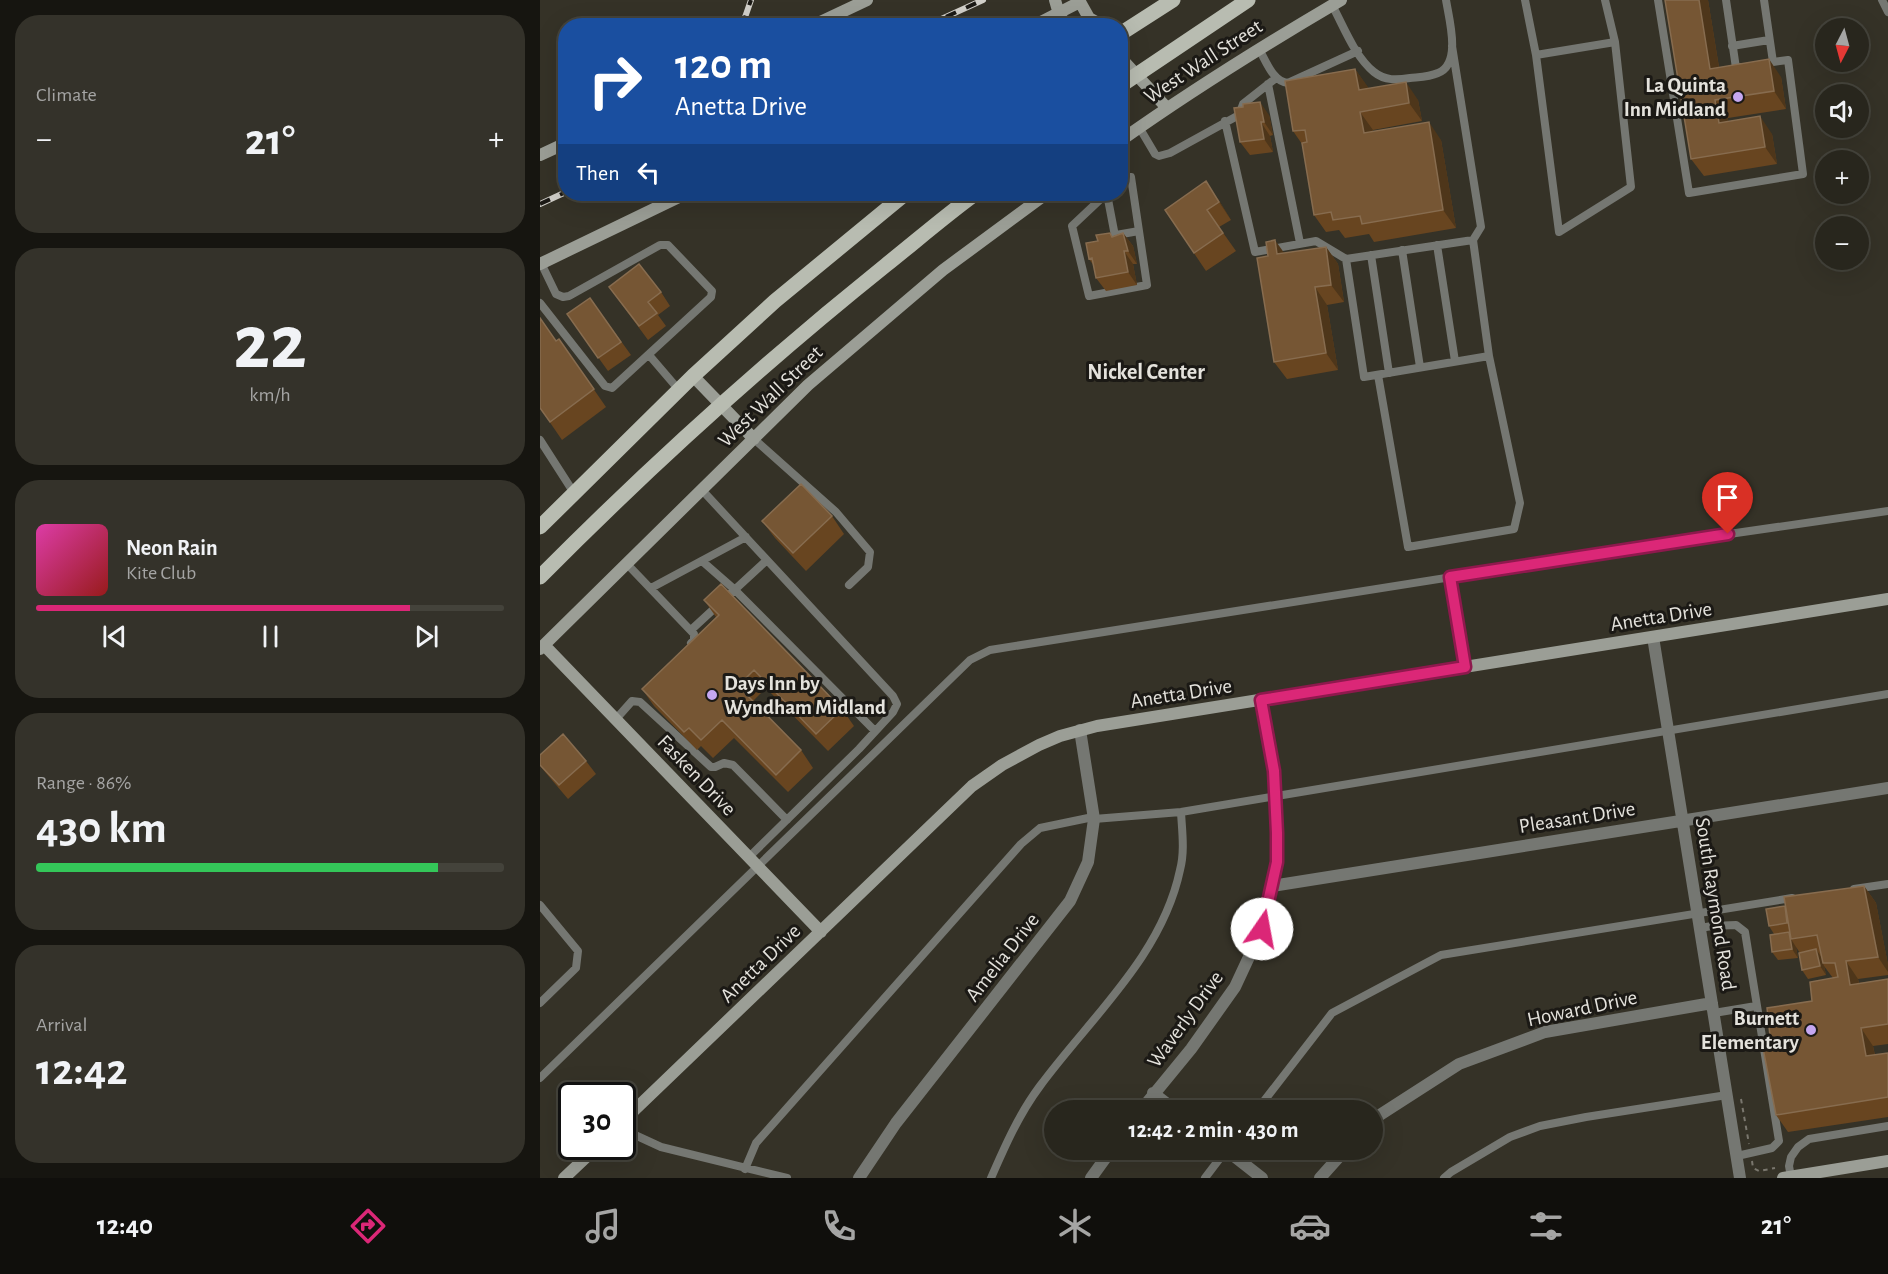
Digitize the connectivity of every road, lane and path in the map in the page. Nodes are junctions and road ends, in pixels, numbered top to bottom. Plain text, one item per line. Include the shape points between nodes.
1 (867, 0) edge
2 (1055, 0) edge
3 (1173, 0) edge
4 (1248, 0) edge
5 (1446, 0) edge
6 (1525, 0) edge
7 (1605, 0) edge
8 (1658, 0) edge
9 (1726, 0) edge
10 (1764, 0) edge
11 (1882, 0) edge
12 (1079, 1) edge
13 (1337, 3) edge
14 (1888, 12) edge
15 (829, 18) edge
16 (1057, 18) edge
17 (1059, 18) edge
18 (1089, 18) edge
19 (1128, 29) edge
20 (1769, 40) junction
21 (1615, 42) junction
22 (1452, 46) junction
23 (1732, 46) junction
24 (1259, 49) junction
25 (1358, 51) junction
26 (1536, 55) junction
27 (1773, 62) junction
28 (1764, 64) edge
29 (1754, 65) edge
30 (1128, 66) edge
31 (1136, 74) junction
32 (1276, 78) junction
33 (1128, 80) edge
34 (1268, 84) junction
35 (1167, 108) junction
36 (1225, 122) junction
37 (1139, 127) junction
38 (1128, 135) edge
39 (558, 147) edge
40 (540, 155) edge
41 (1128, 179) edge
42 (670, 201) edge
43 (896, 201) edge
44 (966, 201) edge
45 (1037, 201) edge
46 (1099, 201) edge
47 (1107, 201) edge
48 (1139, 231) junction
49 (1114, 236) junction
50 (1473, 240) junction
51 (1096, 242) edge
52 (1300, 243) junction
53 (1087, 245) edge
54 (1437, 245) junction
55 (1077, 248) junction
56 (1402, 250) junction
57 (1371, 255) junction
58 (1346, 259) junction
59 (540, 263) edge
60 (540, 303) edge
61 (649, 354) junction
62 (1489, 356) junction
63 (1455, 361) junction
64 (1420, 368) junction
65 (1389, 373) junction
66 (1378, 375) junction
67 (693, 376) junction
68 (678, 390) junction
69 (720, 404) junction
70 (754, 439) junction
71 (540, 440) edge
72 (702, 490) junction
73 (574, 493) junction
74 (1888, 511) edge
75 (540, 527) edge
76 (746, 537) junction
77 (766, 560) junction
78 (702, 561) junction
79 (627, 564) junction
80 (540, 577) edge
81 (1450, 577) junction
82 (849, 585) dead end
83 (651, 588) junction
84 (734, 589) junction
85 (1888, 599) edge
86 (691, 630) junction
87 (1653, 637) junction
88 (542, 647) edge
89 (687, 647) edge
90 (1465, 667) junction
91 (643, 693) edge
92 (1888, 694) edge
93 (1261, 700) junction
94 (636, 701) junction
95 (616, 719) junction
96 (1080, 730) junction
97 (1667, 730) junction
98 (875, 731) junction
99 (1888, 788) edge
100 (1275, 796) junction
101 (1181, 812) junction
102 (1093, 818) junction
103 (1682, 819) junction
104 (787, 820) junction
105 (753, 862) junction
106 (1888, 884) edge
107 (1272, 886) junction
108 (1846, 890) edge
109 (1800, 897) edge
110 (540, 905) edge
111 (1697, 913) junction
112 (1700, 928) junction
113 (821, 932) junction
114 (540, 1003) edge
115 (1756, 1006) junction
116 (1713, 1008) junction
117 (540, 1078) edge
118 (1153, 1093) junction
119 (1727, 1095) junction
120 (1148, 1100) edge
121 (1162, 1100) edge
122 (1265, 1100) edge
123 (636, 1109) edge
124 (1383, 1113) edge
125 (1888, 1126) edge
126 (636, 1135) edge
127 (1737, 1156) junction
128 (583, 1160) edge
129 (1104, 1160) edge
130 (1218, 1160) edge
131 (1240, 1160) edge
132 (1336, 1160) edge
133 (1888, 1161) edge
134 (745, 1169) junction
135 (1787, 1177) edge
136 (564, 1178) edge
137 (787, 1178) edge
138 (859, 1178) edge
139 (991, 1178) edge
140 (1091, 1178) edge
141 (1205, 1178) edge
142 (1262, 1178) edge
143 (1320, 1178) edge
144 (1444, 1178) edge
145 (1740, 1178) edge

1 - 15 street
2 - 16 street
3 - 19 main road
4 - 31 main road, West Wall Street
5 - 22 lane
6 - 26 lane
7 - 21 lane
8 - 27 lane via 1689,193 1803,174 1788,60
9 - 23 lane
10 - 20 lane
11 - 14 lane
12 - 17 street
12 - 18 street
13 - 24 street, West Wall Street
13 - 25 lane
20 - 23 lane
20 - 27 lane
21 - 26 lane
21 - 26 lane via 1631,187 1559,232
22 - 25 lane via 1448,65 1440,73 1397,80 1374,72
22 - 50 lane via 1481,227
23 - 29 lane via 1736,68
24 - 32 lane
24 - 35 street, West Wall Street
25 - 32 lane via 1288,83
27 - 28 lane
30 - 31 street
31 - 33 main road, West Wall Street
31 - 35 street
32 - 34 lane
34 - 36 lane via 1243,104 1239,115
34 - 52 lane
35 - 37 street, West Wall Street
36 - 37 lane via 1159,156
36 - 52 lane via 1255,252
37 - 38 street, West Wall Street
39 - 40 street
41 - 48 lane via 1131,177
42 - 59 street
43 - 67 main road via 775,301
44 - 69 main road, West Wall Street
45 - 70 street, West Wall Street via 897,308 808,385
46 - 55 lane via 1072,226
47 - 49 lane
48 - 49 lane
48 - 55 lane via 1147,285 1089,296
49 - 51 lane
50 - 54 lane
50 - 62 lane
52 - 58 lane via 1316,240
53 - 55 lane
54 - 56 lane
54 - 63 lane
56 - 57 lane
56 - 64 lane
57 - 58 lane
57 - 65 lane
58 - 66 lane via 1364,377
59 - 61 lane via 556,294 562,297 660,245 668,245 712,291 711,297
60 - 61 lane via 605,386 612,388
61 - 68 lane
62 - 63 lane
62 - 66 lane via 1520,503 1514,529 1408,547
63 - 64 lane
64 - 65 lane
65 - 66 lane
67 - 68 main road
67 - 69 street
68 - 73 main road
69 - 70 street
69 - 80 main road, West Wall Street
70 - 72 street, West Wall Street
70 - 82 lane via 836,512 870,552 867,567
71 - 73 lane
72 - 76 lane
72 - 79 street, West Wall Street
73 - 75 main road
74 - 81 lane
76 - 77 lane
76 - 78 lane
77 - 84 lane
77 - 98 lane via 893,696 897,704 893,712
78 - 83 lane
78 - 84 lane
79 - 83 lane
79 - 88 street, West Wall Street
81 - 90 lane
81 - 105 lane via 990,650 970,660
83 - 86 lane
84 - 86 lane
84 - 98 lane
85 - 87 street, Anetta Drive
86 - 89 lane via 696,636
87 - 90 street, Anetta Drive
87 - 97 street, South Raymond Road
88 - 95 street, Fasken Drive
90 - 93 street, Anetta Drive
91 - 94 lane
92 - 97 lane
93 - 96 street, Anetta Drive
93 - 100 street, Waverly Drive
94 - 95 lane
94 - 104 lane via 711,767 733,765
95 - 105 street, Fasken Drive
96 - 102 street, Amelia Drive
96 - 113 street, Anetta Drive via 1024,752 972,786
97 - 100 lane
97 - 103 street, South Raymond Road
98 - 104 lane
99 - 103 street, Pleasant Drive
100 - 101 lane
100 - 107 street, Waverly Drive via 1277,862
101 - 102 lane
101 - 139 lane via 1180,870 1156,932 1132,972 1040,1086 1014,1127
102 - 134 lane via 1040,828 1021,844 756,1143
102 - 138 street, Amelia Drive via 1088,862 1070,901 896,1123
103 - 107 street, Pleasant Drive
103 - 111 street, South Raymond Road
104 - 105 lane
105 - 113 street, Fasken Drive
105 - 117 lane
106 - 108 lane
107 - 118 street, Waverly Drive via 1262,929 1235,987 1191,1049
109 - 111 lane
110 - 114 lane via 578,951 576,968
111 - 112 street, South Raymond Road
111 - 122 lane via 1441,955 1332,1013
112 - 115 lane via 1736,925 1744,932
112 - 116 street, South Raymond Road
113 - 123 street, Anetta Drive
115 - 116 lane
115 - 127 lane via 1779,1142 1772,1148
116 - 119 street, South Raymond Road
116 - 124 street, Howard Drive via 1545,1032 1459,1064
118 - 120 street, Waverly Drive
118 - 121 street
119 - 127 street, South Raymond Road
119 - 144 lane via 1540,1126 1510,1137
125 - 135 lane via 1809,1139 1791,1157
126 - 134 lane via 661,1147
127 - 145 street, South Raymond Road
128 - 136 street
129 - 140 street
130 - 141 lane
131 - 142 street
132 - 143 street
133 - 135 street
134 - 137 lane

